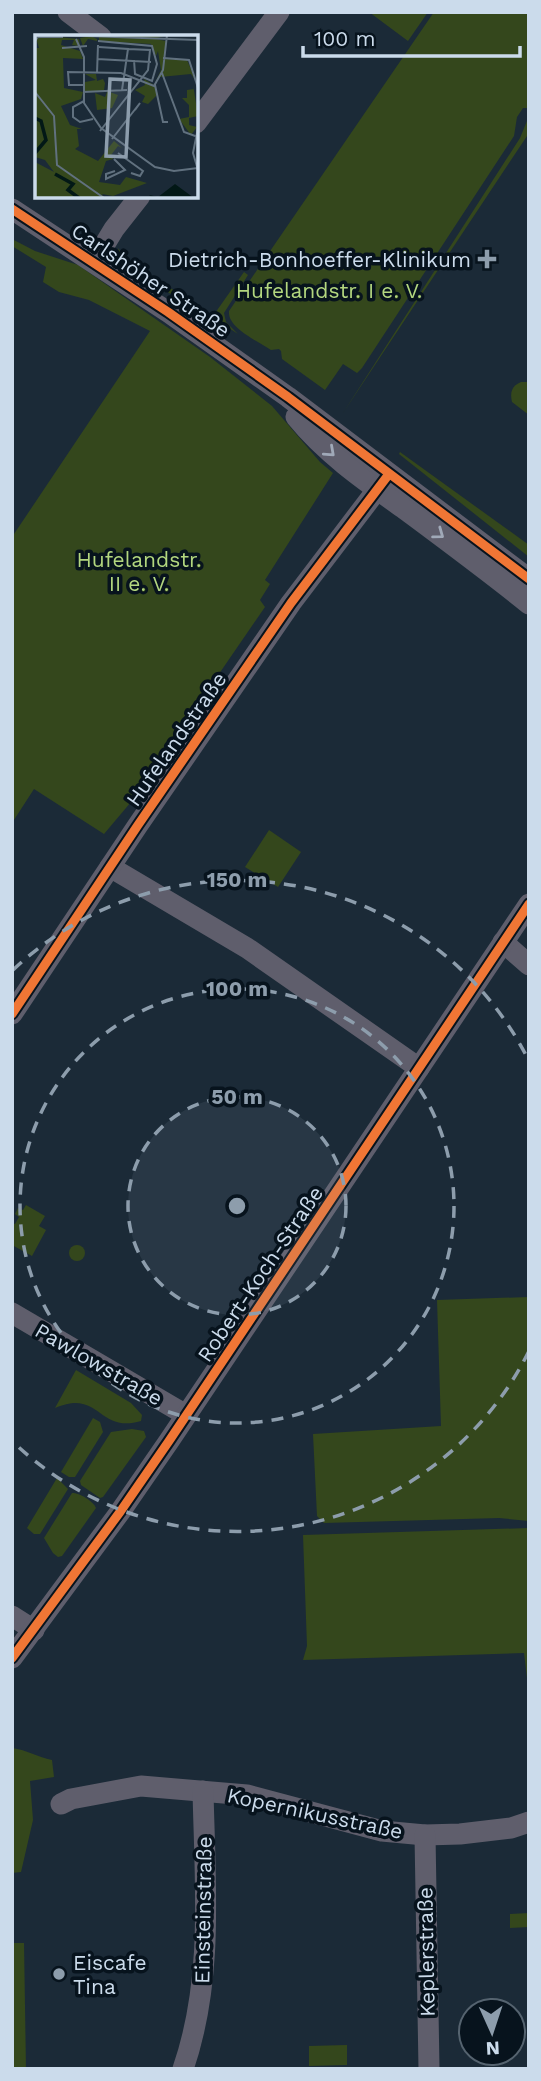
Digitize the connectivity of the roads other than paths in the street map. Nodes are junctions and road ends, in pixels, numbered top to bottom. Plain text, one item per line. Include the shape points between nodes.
1 (68, 12) edge
2 (279, 12) edge
3 (98, 35) edge
4 (200, 111) edge
5 (139, 198) edge
6 (12, 209) edge
7 (94, 262) junction
8 (383, 482) junction
9 (529, 579) edge
10 (529, 604) edge
11 (110, 867) junction
12 (529, 904) edge
13 (503, 942) junction
14 (529, 965) edge
15 (12, 1014) edge
16 (419, 1068) junction
17 (12, 1313) edge
18 (186, 1415) junction
19 (12, 1616) edge
20 (34, 1630) junction
21 (12, 1658) edge
22 (203, 1791) junction
23 (61, 1804) dead end
24 (529, 1822) edge
25 (425, 1835) junction
26 (183, 2069) edge
27 (429, 2069) edge

1 - 3 street
2 - 4 street
5 - 7 street
6 - 7 street, Carlshöher Straße
7 - 8 street, Carlshöher Straße via 267,384 329,452
8 - 9 street
8 -> 10 street
8 - 11 street, Hufelandstraße via 291,603
11 - 15 street, Hufelandstraße
11 - 16 street via 247,948
12 - 13 street, Robert-Koch-Straße
13 - 14 street
13 - 16 street, Robert-Koch-Straße
16 - 18 street, Robert-Koch-Straße
17 - 18 street, Pawlowstraße
18 - 20 street, Robert-Koch-Straße
19 - 20 street
20 - 21 street, Robert-Koch-Straße
22 - 23 street, Kopernikusstraße via 141,1786
22 - 25 street, Kopernikusstraße via 247,1795 382,1831
22 - 26 street, Einsteinstraße via 205,1967 196,2030
24 - 25 street, Kopernikusstraße via 511,1828
25 - 27 street, Keplerstraße

